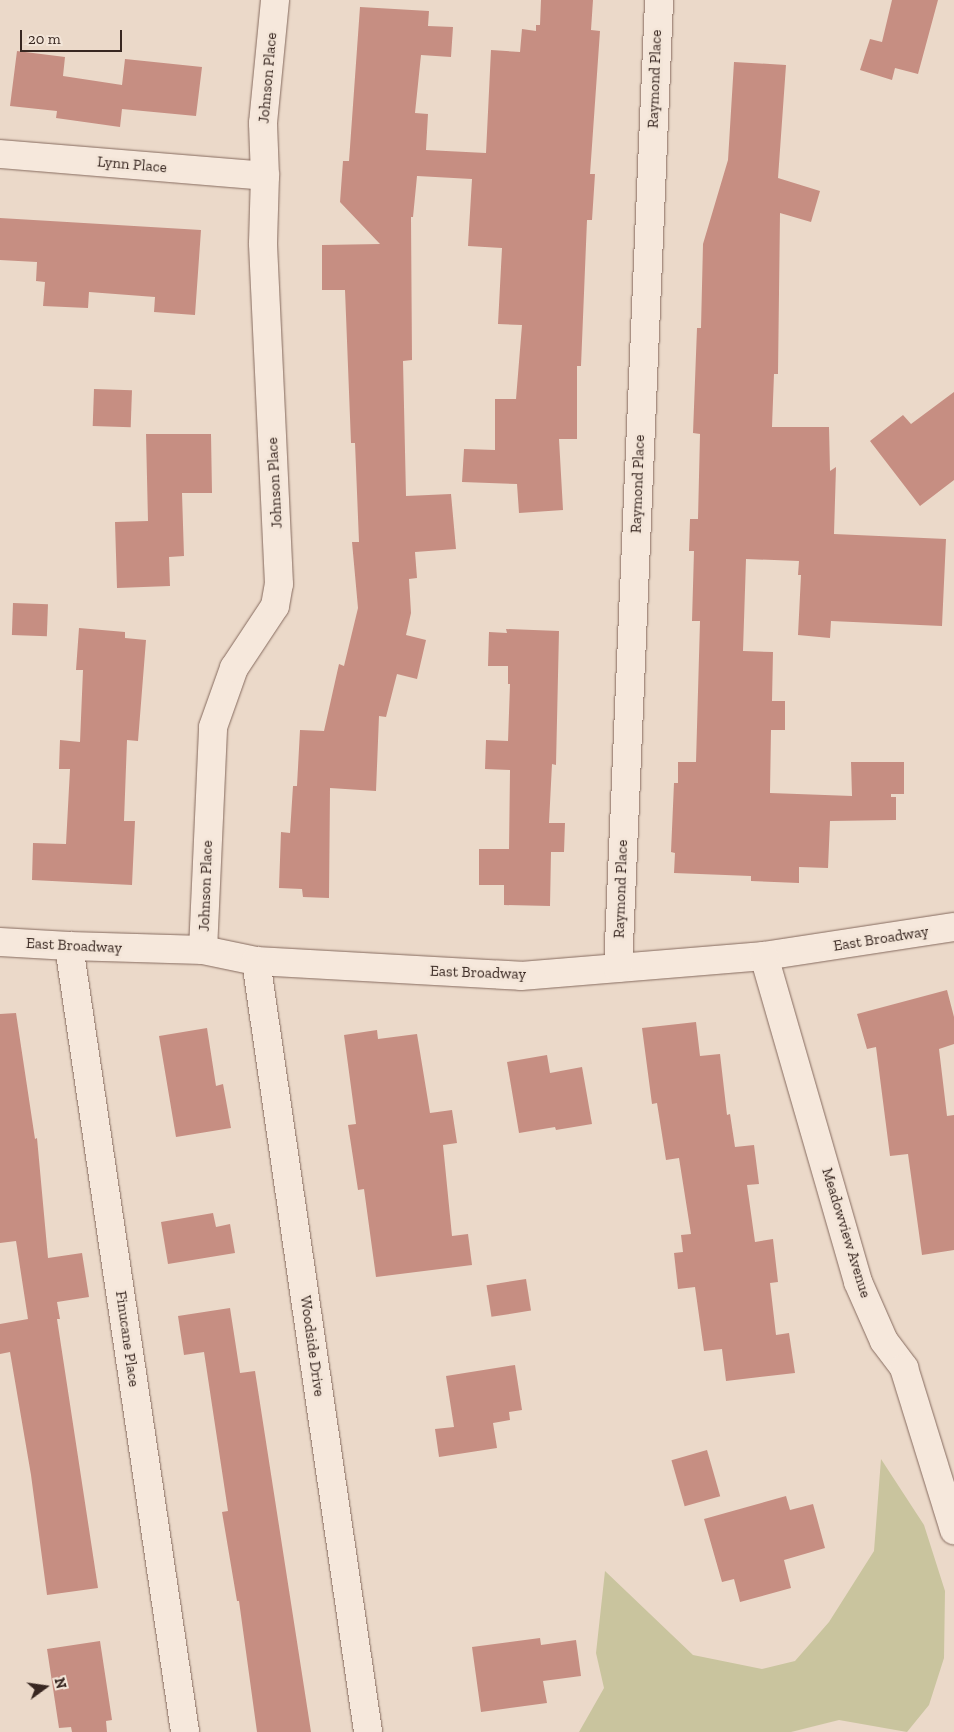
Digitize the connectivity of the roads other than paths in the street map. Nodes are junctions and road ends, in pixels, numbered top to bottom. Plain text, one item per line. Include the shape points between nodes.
1 (275, 0) edge
2 (659, 0) edge
3 (0, 154) edge
4 (265, 176) junction
5 (954, 928) edge
6 (0, 942) edge
7 (69, 946) junction
8 (203, 950) junction
9 (764, 956) junction
10 (256, 961) junction
11 (618, 968) junction
12 (954, 1530) edge
13 (185, 1732) edge
14 (368, 1732) edge

1 - 4 street, Johnson Place via 263,123
2 - 11 street, Raymond Place
3 - 4 street, Lynn Place
4 - 8 street, Johnson Place via 263,243 279,584 275,606 234,668 212,727
5 - 9 street, East Broadway
6 - 7 street, East Broadway
7 - 8 street, East Broadway
7 - 13 street, Finucane Place
8 - 10 street, East Broadway
9 - 11 street, East Broadway
9 - 12 street, Meadowview Avenue via 858,1282 884,1340 904,1368
10 - 11 street, East Broadway via 521,976
10 - 14 street, Woodside Drive

